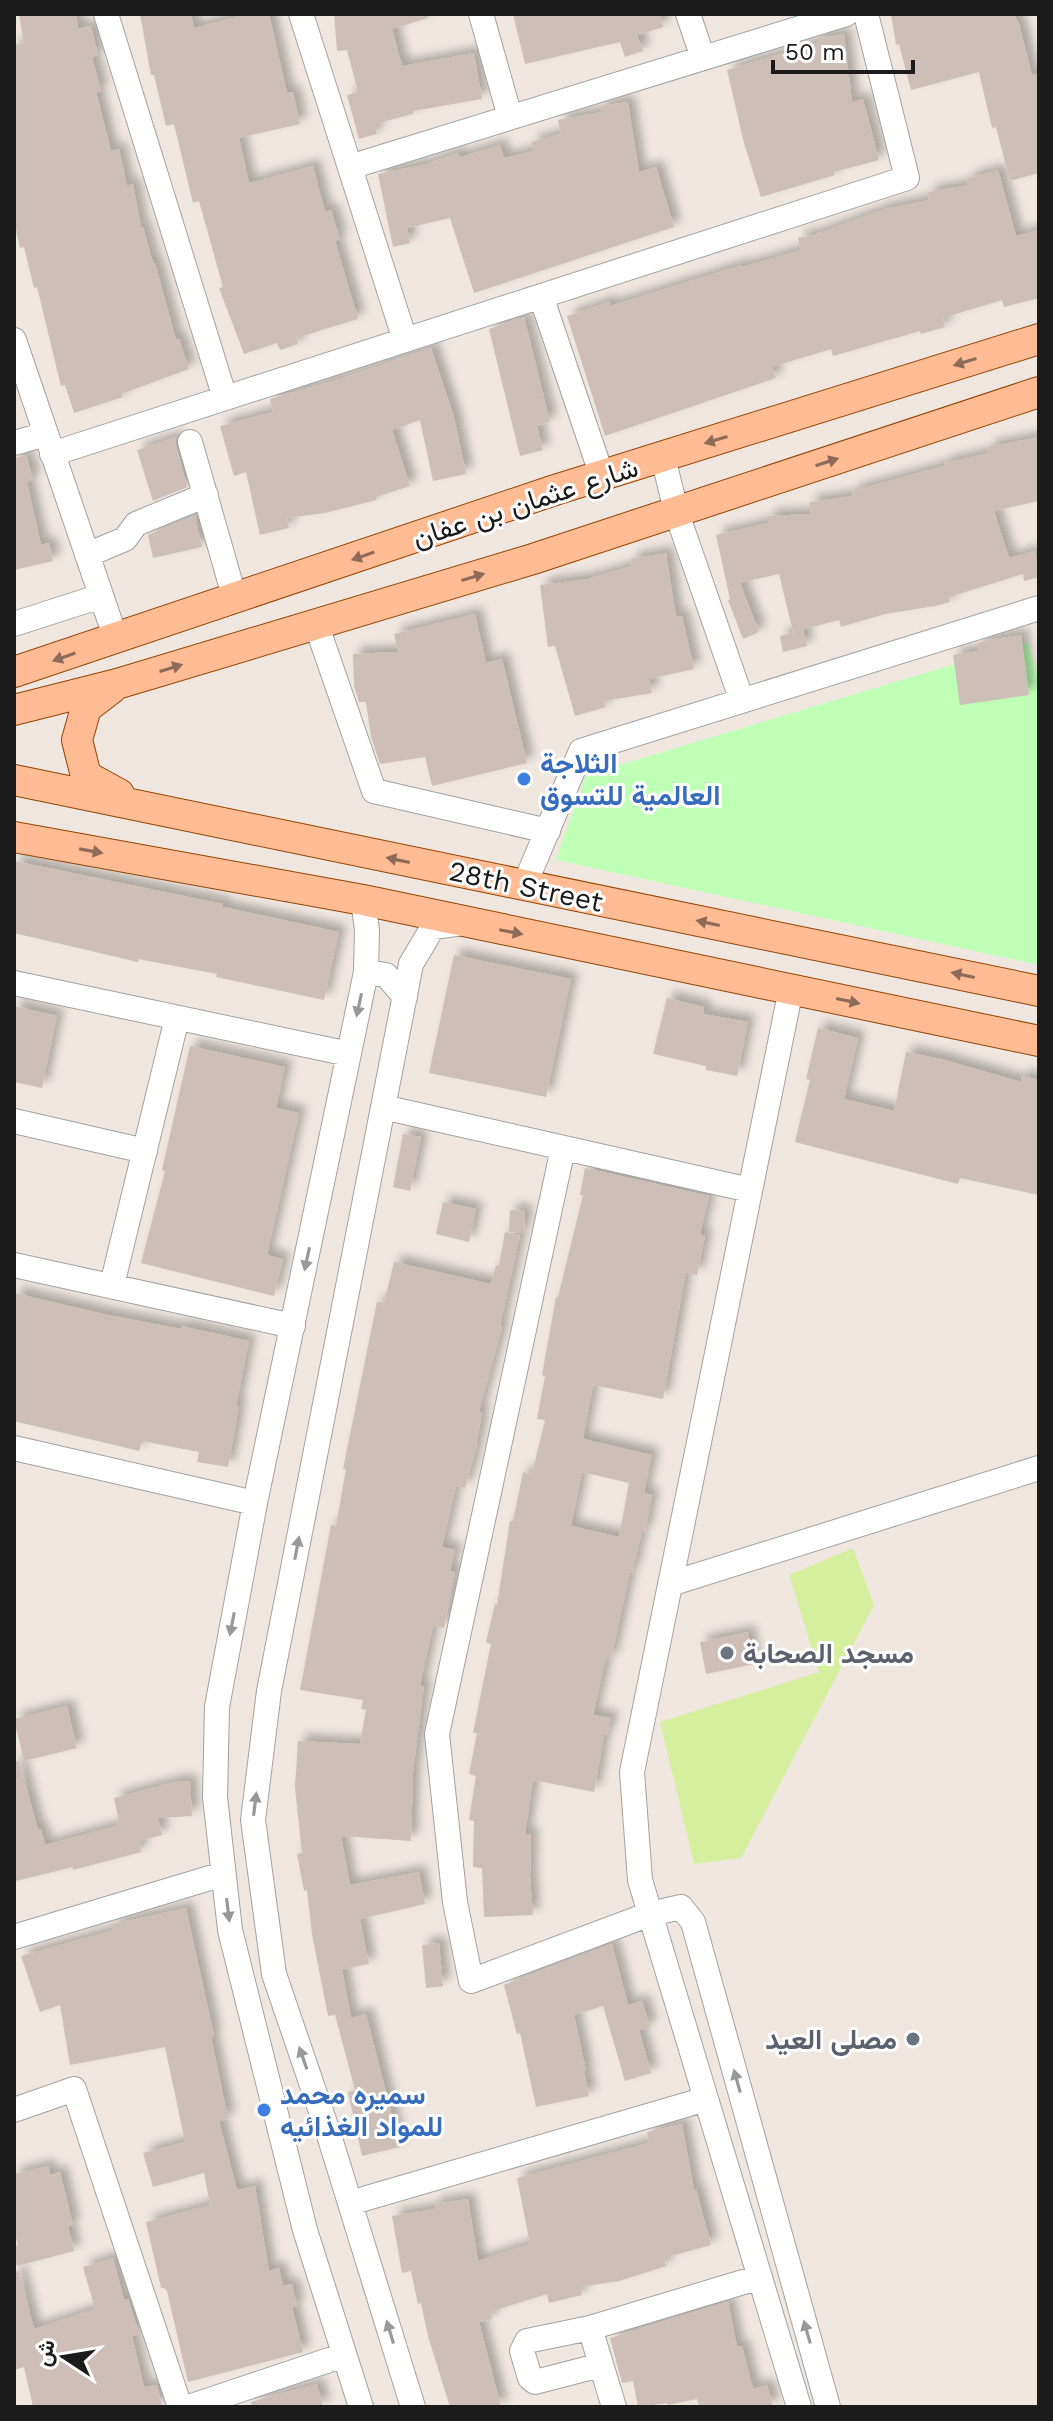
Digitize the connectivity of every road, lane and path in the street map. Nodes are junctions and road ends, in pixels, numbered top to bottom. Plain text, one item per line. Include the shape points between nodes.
1 (106, 14) edge
2 (301, 14) edge
3 (481, 14) edge
4 (688, 14) edge
5 (846, 14) edge
6 (866, 14) edge
7 (703, 58) junction
8 (510, 117) junction
9 (350, 167) junction
10 (541, 296) junction
11 (1039, 339) edge
12 (14, 340) edge
13 (405, 340) junction
14 (1039, 392) edge
15 (225, 398) junction
16 (190, 442) dead end
17 (14, 443) edge
18 (49, 444) junction
19 (663, 457) junction
20 (602, 476) junction
21 (206, 495) junction
22 (676, 511) junction
23 (87, 555) junction
24 (101, 596) junction
25 (235, 599) junction
26 (1039, 608) edge
27 (14, 624) edge
28 (316, 624) junction
29 (116, 639) junction
30 (14, 672) edge
31 (117, 684) junction
32 (742, 701) junction
33 (14, 710) edge
34 (14, 780) edge
35 (141, 806) junction
36 (548, 831) junction
37 (14, 837) edge
38 (524, 886) junction
39 (363, 900) junction
40 (465, 923) junction
41 (366, 972) junction
42 (14, 983) edge
43 (791, 989) junction
44 (1039, 991) edge
45 (405, 997) junction
46 (177, 1018) junction
47 (1039, 1041) edge
48 (349, 1054) junction
49 (383, 1107) junction
50 (14, 1121) edge
51 (563, 1148) junction
52 (145, 1151) junction
53 (750, 1190) junction
54 (14, 1265) edge
55 (112, 1285) junction
56 (293, 1326) junction
57 (14, 1448) edge
58 (1039, 1468) edge
59 (255, 1503) junction
60 (670, 1584) junction
61 (223, 1874) junction
62 (650, 1914) junction
63 (14, 1937) edge
64 (706, 2099) junction
65 (14, 2110) edge
66 (350, 2203) junction
67 (760, 2277) junction
68 (590, 2328) junction
69 (344, 2355) junction
70 (601, 2365) junction
71 (180, 2407) edge
72 (189, 2407) edge
73 (361, 2407) edge
74 (413, 2407) edge
75 (614, 2407) edge
76 (799, 2407) edge
77 (828, 2407) edge

1 - 15 street
2 - 9 street
3 - 8 street
4 - 7 street
5 - 7 street
6 - 10 street via 907,178
7 - 8 street
8 - 9 street
9 - 13 street
10 - 13 street
10 - 20 street
11 -> 19 main road, شارع عثمان بن عفان
12 - 18 street
13 - 15 street
22 -> 14 main road, شارع عثمان بن عفان
15 - 18 street
16 - 21 street
17 - 18 street
18 - 23 street
19 - 20 main road, شارع عثمان بن عفان
19 - 22 street
20 -> 25 main road, شارع عثمان بن عفان
21 - 23 street via 136,524 125,539
21 - 25 street
28 -> 22 main road, شارع عثمان بن عفان
22 - 32 street
23 - 24 street
24 - 27 street
24 - 29 street
25 - 29 main road, شارع عثمان بن عفان
26 - 32 street
31 -> 28 main road, شارع عثمان بن عفان
28 - 36 street via 374,791
29 -> 30 main road, شارع عثمان بن عفان
31 - 33 main road, شارع عثمان بن عفان
31 - 35 main road via 86,708 77,740 86,776
32 - 36 street via 581,751
34 - 35 main road, 28th Street
38 -> 35 main road, 28th Street
36 - 38 street
37 -> 39 main road, 28th Street
44 -> 38 main road, 28th Street
39 - 40 main road, 28th Street
39 - 41 street
40 -> 43 main road, 28th Street
40 - 45 street via 433,927 411,964
41 - 45 street via 386,975
41 -> 48 street
42 - 46 street
43 -> 47 main road, 28th Street
43 - 53 street
45 - 49 street
46 - 48 street
46 - 52 street
48 -> 56 street
49 - 51 street
66 -> 49 street via 274,1974 253,1820 269,1691
50 - 52 street
51 - 53 street
51 - 62 street via 437,1734 455,1902 471,1981
52 - 55 street
53 - 60 street
54 - 55 street
55 - 56 street
56 - 59 street
57 - 59 street
58 - 60 street
59 -> 61 street via 217,1707 215,1797
60 - 62 street via 632,1772 640,1880
61 - 63 street
61 -> 69 street via 230,1930 279,2134
62 - 64 street
77 -> 62 street via 693,1922 681,1907
64 - 66 street
64 - 67 street
65 - 71 street via 74,2089
74 -> 66 street
67 - 68 street
67 - 76 street
68 - 70 street
68 - 70 street via 527,2341 522,2351 530,2378 535,2382
69 - 72 street
69 - 73 street
70 - 75 street

